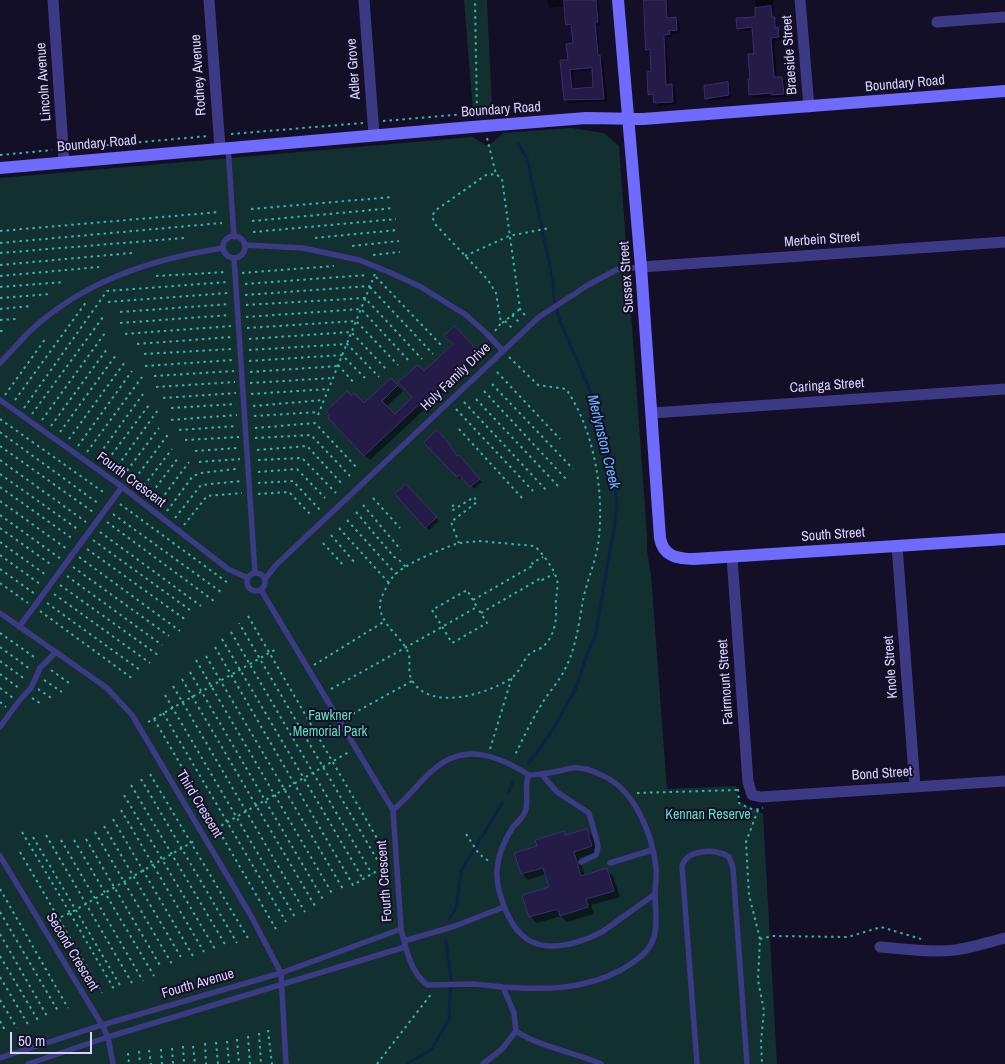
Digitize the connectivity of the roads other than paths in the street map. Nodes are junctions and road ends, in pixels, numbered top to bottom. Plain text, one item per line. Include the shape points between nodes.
1 (53, 0) edge
2 (209, 0) edge
3 (364, 0) edge
4 (618, 0) edge
5 (800, 0) edge
6 (1005, 17) edge
7 (936, 22) dead end
8 (1005, 91) edge
9 (809, 107) junction
10 (628, 119) junction
11 (374, 135) junction
12 (222, 144) junction
13 (64, 162) junction
14 (0, 168) edge
15 (234, 236) junction
16 (1005, 242) edge
17 (245, 245) junction
18 (223, 248) junction
19 (234, 258) junction
20 (641, 267) junction
21 (503, 351) junction
22 (0, 363) edge
23 (1005, 389) edge
24 (1, 400) edge
25 (652, 413) junction
26 (122, 487) junction
27 (1005, 539) edge
28 (897, 546) junction
29 (665, 552) joint
30 (732, 557) junction
31 (255, 573) junction
32 (248, 578) junction
33 (265, 579) junction
34 (261, 590) junction
35 (0, 613) edge
36 (19, 627) junction
37 (56, 652) junction
38 (0, 727) edge
39 (528, 775) junction
40 (542, 775) junction
41 (1005, 781) edge
42 (915, 787) junction
43 (761, 796) joint
44 (393, 810) junction
45 (652, 850) junction
46 (0, 856) edge
47 (581, 862) dead end
48 (610, 863) dead end
49 (655, 894) junction
50 (504, 907) junction
51 (401, 929) junction
52 (1005, 938) edge
53 (405, 944) junction
54 (880, 947) dead end
55 (281, 973) junction
56 (283, 984) junction
57 (503, 987) junction
58 (102, 1025) junction
59 (516, 1031) junction
60 (108, 1037) junction
61 (0, 1058) edge
62 (28, 1064) edge
63 (113, 1064) edge
64 (286, 1064) edge
65 (483, 1064) edge
66 (601, 1064) edge
67 (696, 1064) edge
68 (747, 1064) edge

1 - 13 street, Lincoln Avenue
2 - 12 street, Rodney Avenue
3 - 11 street, Adler Grove
4 - 10 main road, Sussex Street
5 - 9 street, Braeside Street
6 - 7 street
8 - 9 main road, Boundary Road
9 - 10 main road, Boundary Road
10 - 11 main road, Boundary Road via 586,118
10 - 20 main road, Sussex Street
11 - 12 main road, Boundary Road
12 - 13 main road, Boundary Road
12 - 15 lane
13 - 14 main road, Boundary Road
15 - 17 lane
15 - 18 lane via 227,239
16 - 20 street, Merbein Street
17 - 19 lane via 242,254
17 - 21 lane, Holy Family Drive via 303,248 359,260 420,287 466,315
18 - 19 lane via 227,256
18 - 22 lane via 155,262 104,281 50,315
19 - 31 lane
20 - 21 lane via 616,270 604,276 549,310
20 - 25 main road, Sussex Street
21 - 33 lane, Holy Family Drive via 276,565
23 - 25 street, Caringa Street
24 - 26 lane, Fourth Crescent
25 - 29 main road, Sussex Street via 660,538
26 - 32 lane, Fourth Crescent via 228,568
26 - 36 lane
27 - 28 main road, South Street
28 - 30 main road, South Street
28 - 42 street, Knole Street
29 - 30 main road, South Street via 680,559
30 - 43 street, Fairmount Street via 749,790 752,795
31 - 32 lane
31 - 33 lane via 260,573
32 - 34 lane via 251,589
33 - 34 lane
34 - 44 lane, Fourth Crescent
35 - 36 lane, Third Crescent
36 - 37 lane, Third Crescent
37 - 38 lane via 43,664 31,688
37 - 55 lane, Third Crescent via 107,688 132,715 250,914
39 - 40 lane
39 - 44 lane via 511,764 488,756 470,754 452,758 432,771
39 - 50 lane via 525,813 508,834 498,866
40 - 45 lane via 577,768 601,774 632,800
40 - 47 lane via 557,792 589,813 598,848 596,855
41 - 42 street, Bond Street
42 - 43 street, Bond Street
44 - 51 lane, Fourth Crescent
45 - 48 lane
45 - 49 lane via 656,868
46 - 58 lane, Second Crescent
49 - 50 lane via 602,932 558,946 538,944 520,934
49 - 57 lane, Fourth Crescent via 657,917 654,936 649,948 630,964 597,981 572,987 550,990
50 - 53 lane, Fourth Avenue
51 - 53 lane, Fourth Crescent
51 - 55 lane, Fourth Avenue
52 - 54 street via 954,950
53 - 56 lane, Fourth Avenue
53 - 57 lane, Fourth Crescent via 414,970 427,985
55 - 56 lane, Third Crescent
55 - 58 lane, Fourth Avenue
56 - 60 lane, Fourth Avenue
56 - 64 lane, Third Crescent
57 - 59 lane via 514,1013
58 - 60 lane, Second Crescent
58 - 61 lane, Fourth Avenue
59 - 65 lane via 502,1049
59 - 66 lane via 526,1038
60 - 62 lane, Fourth Avenue
60 - 63 lane, Second Crescent
67 - 68 lane via 682,866 691,855 717,852 729,857 733,868

